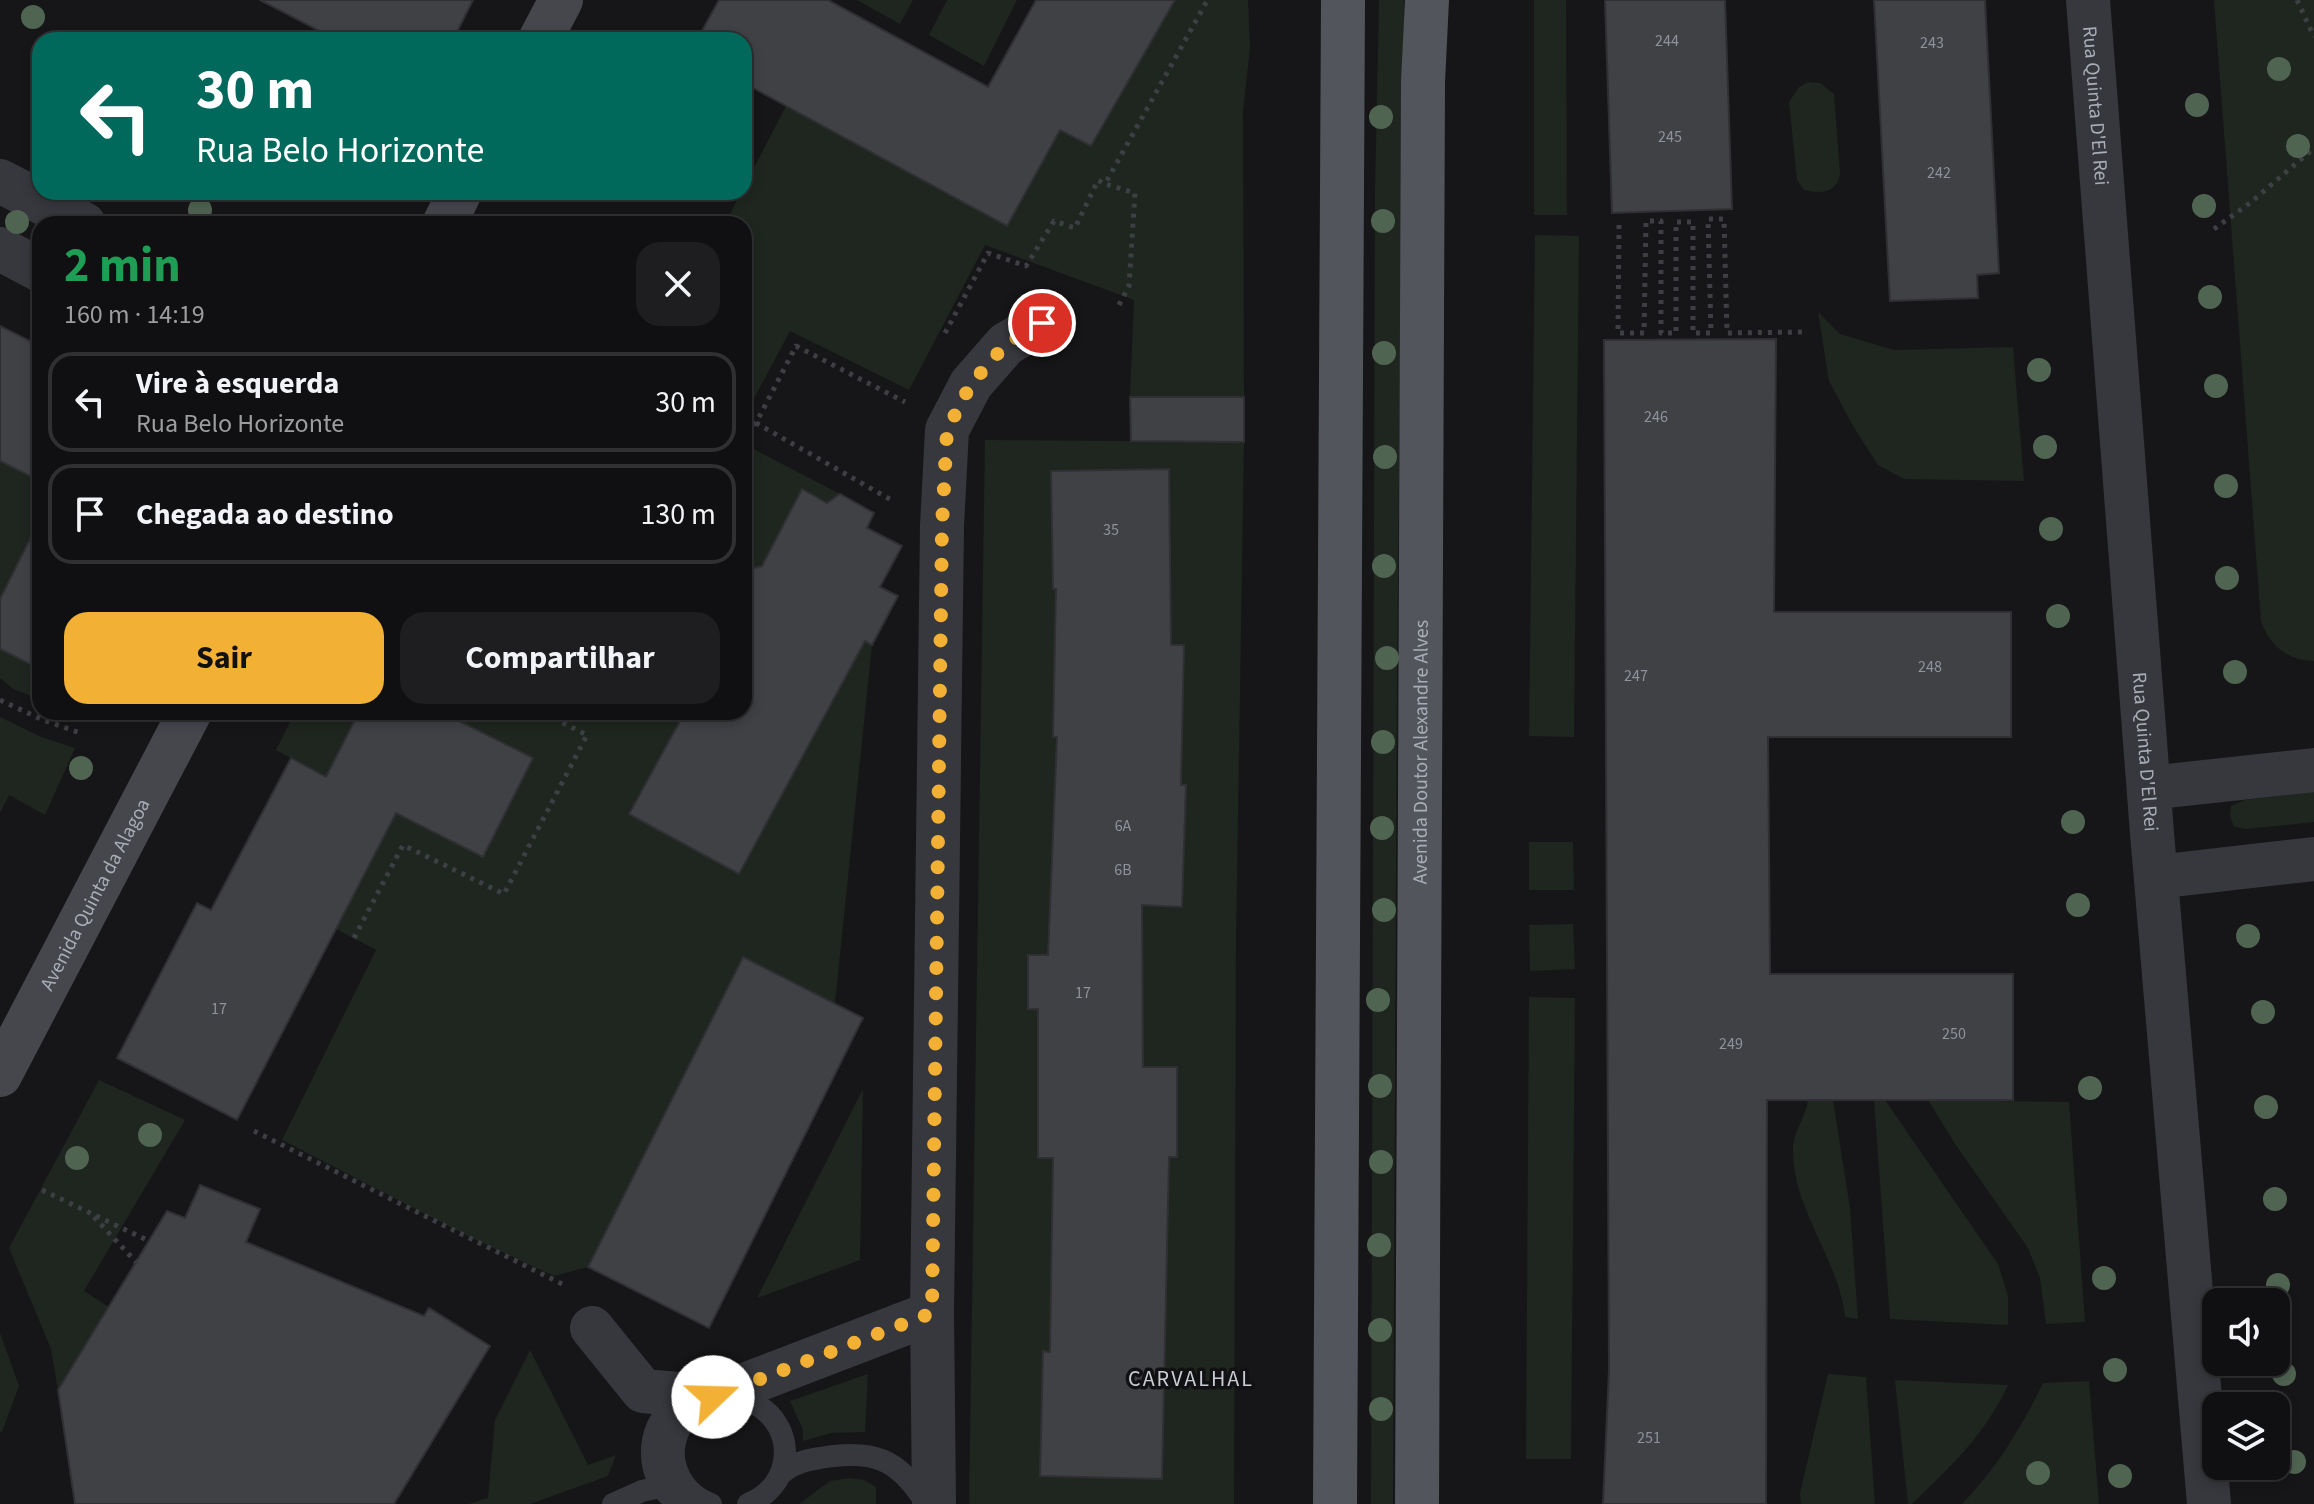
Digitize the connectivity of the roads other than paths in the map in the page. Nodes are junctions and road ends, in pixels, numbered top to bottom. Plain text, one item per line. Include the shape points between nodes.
1 (561, 0) edge
2 (1343, 0) edge
3 (1427, 0) edge
4 (2088, 0) edge
5 (544, 32) edge
6 (0, 181) edge
7 (32, 197) edge
8 (37, 200) edge
9 (68, 216) edge
10 (0, 249) edge
11 (32, 266) edge
12 (1042, 323) dead end
13 (186, 720) edge
14 (2314, 770) edge
15 (2149, 788) junction
16 (2314, 859) edge
17 (2156, 877) junction
18 (0, 1075) edge
19 (932, 1313) junction
20 (592, 1328) road end
21 (709, 1397) junction
22 (781, 1474) junction
23 (675, 1491) edge
24 (753, 1503) edge
25 (613, 1504) edge
26 (711, 1504) edge
27 (927, 1504) edge
28 (934, 1504) edge
29 (1335, 1504) edge
30 (1417, 1504) edge
31 (2209, 1504) edge

1 - 5 street
2 - 29 main road
3 - 30 main road, Avenida Doutor Alexandre Alves
4 - 15 street, Rua Quinta D'El Rei
6 - 7 street
8 - 9 street
10 - 11 street
12 - 19 street via 1006,344 971,384 947,430
13 - 18 street, Avenida Quinta da Alagoa
14 - 15 street
15 - 17 street, Rua Quinta D'El Rei
16 - 17 street
17 - 31 street, Rua Quinta D'El Rei
19 - 21 street
19 - 28 street
20 - 21 street via 643,1391
21 - 22 lane via 733,1396 764,1408 784,1439
21 - 23 lane via 675,1438
22 - 24 lane
22 - 27 lane via 788,1466 814,1458 863,1454 901,1470
23 - 25 lane via 642,1491
23 - 26 lane via 689,1491

